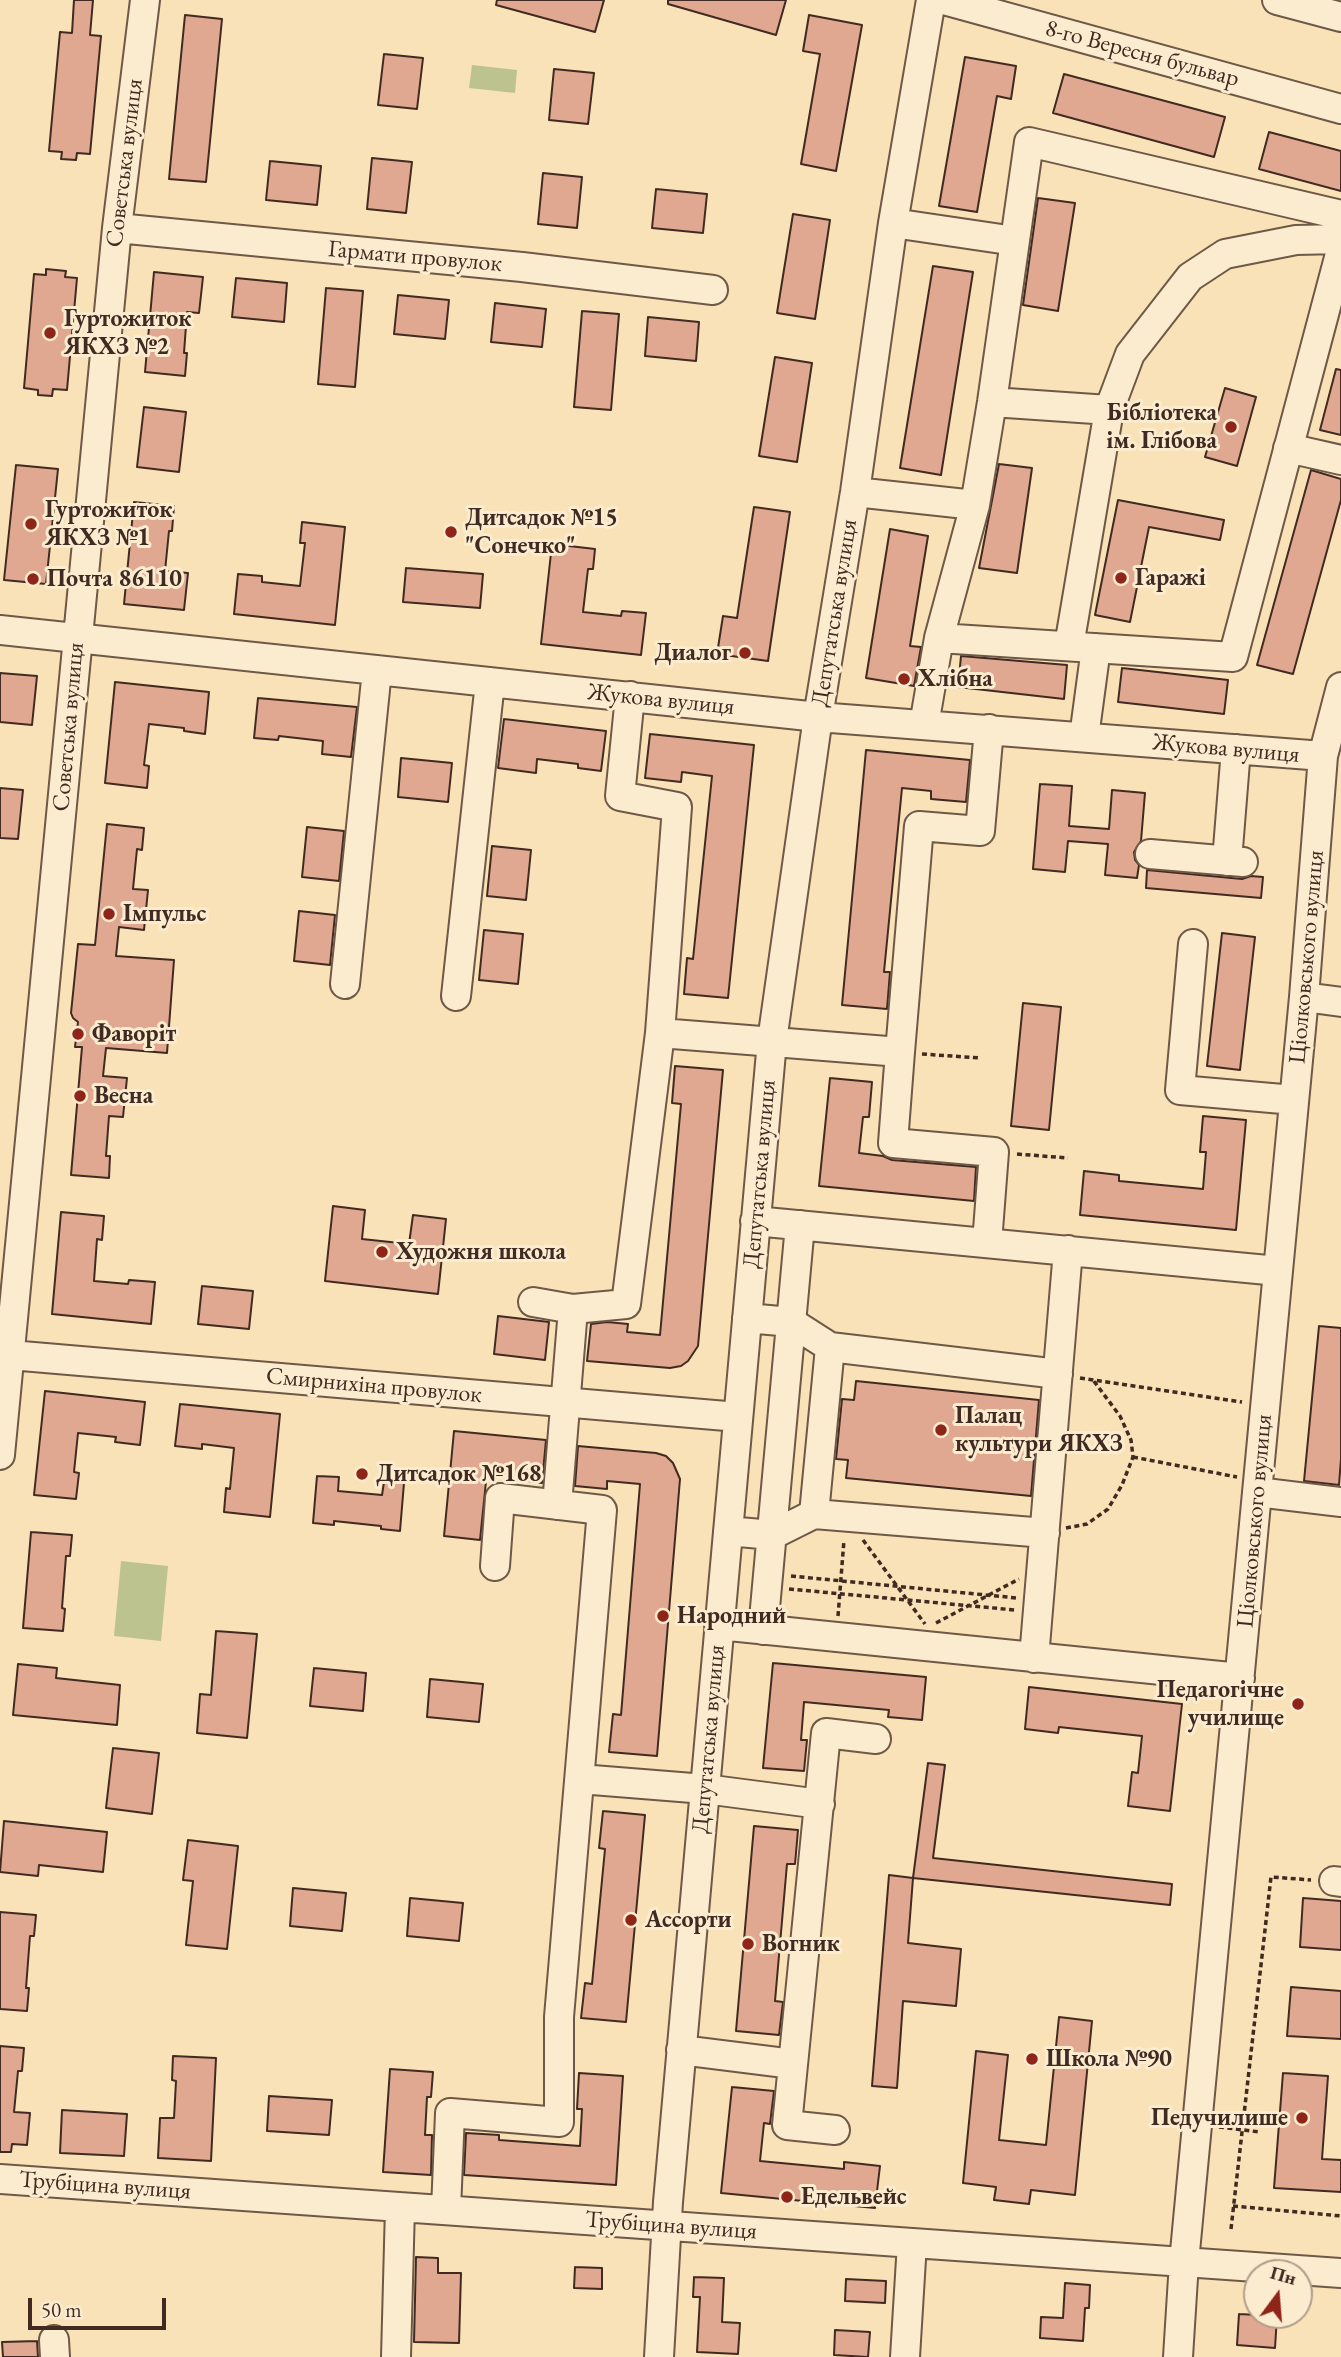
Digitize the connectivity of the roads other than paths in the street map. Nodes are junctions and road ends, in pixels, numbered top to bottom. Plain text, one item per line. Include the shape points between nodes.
1 (145, 0) edge
2 (931, 0) edge
3 (944, 0) edge
4 (1278, 0) edge
5 (1341, 17) edge
6 (1341, 109) edge
7 (1341, 215) edge
8 (894, 223) junction
9 (117, 228) junction
10 (1341, 239) edge
11 (1015, 241) junction
12 (1341, 250) edge
13 (713, 290) dead end
14 (992, 402) junction
15 (1109, 410) junction
16 (1288, 448) junction
17 (1341, 460) edge
18 (855, 492) junction
19 (975, 505) junction
20 (0, 630) edge
21 (78, 638) junction
22 (939, 638) junction
23 (1082, 647) junction
24 (377, 670) junction
25 (490, 681) junction
26 (1341, 687) edge
27 (630, 696) junction
28 (818, 717) junction
29 (924, 725) junction
30 (989, 729) junction
31 (1084, 737) junction
32 (1236, 749) junction
33 (1323, 756) junction
34 (1150, 854) dead end
35 (1193, 944) dead end
36 (345, 984) dead end
37 (456, 996) dead end
38 (1304, 998) junction
39 (1341, 1002) edge
40 (660, 1033) junction
41 (772, 1041) junction
42 (900, 1052) junction
43 (1294, 1100) junction
44 (755, 1221) junction
45 (800, 1225) junction
46 (987, 1243) junction
47 (1068, 1250) junction
48 (1278, 1271) junction
49 (533, 1302) dead end
50 (573, 1309) junction
51 (747, 1318) junction
52 (791, 1322) junction
53 (830, 1347) junction
54 (10, 1355) junction
55 (1058, 1374) junction
56 (566, 1402) junction
57 (738, 1417) junction
58 (0, 1455) edge
59 (1258, 1487) junction
60 (1341, 1502) edge
61 (557, 1505) junction
62 (814, 1514) junction
63 (728, 1531) junction
64 (1045, 1533) junction
65 (772, 1535) junction
66 (495, 1566) dead end
67 (719, 1625) junction
68 (764, 1630) junction
69 (1034, 1658) junction
70 (1240, 1678) junction
71 (876, 1739) dead end
72 (580, 1779) junction
73 (705, 1789) junction
74 (820, 1804) junction
75 (681, 2050) junction
76 (793, 2064) junction
77 (835, 2130) dead end
78 (0, 2179) edge
79 (400, 2207) junction
80 (446, 2210) junction
81 (666, 2225) junction
82 (912, 2243) junction
83 (1184, 2262) junction
84 (1341, 2273) edge
85 (396, 2357) edge
86 (659, 2357) edge
87 (905, 2357) edge
88 (1178, 2357) edge

1 - 9 street, Советська вулиця
2 - 8 street, Депутатська вулиця
3 - 6 street, 8-го Вересня бульвар
4 - 5 street
7 - 11 street via 1029,142
8 - 11 street
8 - 18 street, Депутатська вулиця
9 - 13 street, Гармати провулок
9 - 21 street, Советська вулиця
10 - 15 street via 1296,240 1225,254 1189,277 1130,354
11 - 14 street
12 - 16 street
14 - 15 street
14 - 19 street
15 - 23 street
16 - 17 street
16 - 23 street via 1233,657
18 - 19 street
18 - 28 street, Депутатська вулиця
19 - 22 street
20 - 21 street, Жукова вулиця
21 - 24 street, Жукова вулиця
21 - 54 street, Советська вулиця
22 - 23 street
22 - 29 street
23 - 31 street
24 - 25 street, Жукова вулиця
24 - 36 street
25 - 27 street, Жукова вулиця
25 - 37 street
26 - 33 street, Ціолковського вулиця
27 - 28 street, Жукова вулиця
27 - 40 street via 620,796 677,807
28 - 29 street, Жукова вулиця
28 - 41 street, Депутатська вулиця
29 - 30 street, Жукова вулиця
30 - 31 street, Жукова вулиця
30 - 42 street via 980,831 919,826
31 - 32 street, Жукова вулиця
32 - 33 street, Жукова вулиця
32 - 34 street via 1236,861
33 - 38 street, Ціолковського вулиця
35 - 43 street via 1180,1090
38 - 39 street
38 - 43 street, Ціолковського вулиця
40 - 41 street
40 - 50 street via 626,1304
41 - 42 street
41 - 44 street, Депутатська вулиця
42 - 46 street via 893,1143 994,1152
43 - 48 street, Ціолковського вулиця
44 - 45 street
44 - 51 street, Депутатська вулиця
45 - 46 street
45 - 52 street
46 - 47 street
47 - 48 street
47 - 55 street
48 - 59 street, Ціолковського вулиця
49 - 50 street
50 - 56 street
51 - 52 street
51 - 57 street, Депутатська вулиця
52 - 53 street
52 - 65 street
53 - 55 street
53 - 62 street
54 - 56 street, Смирнихіна провулок
54 - 58 street, Советська вулиця
55 - 64 street
56 - 57 street, Смирнихіна провулок
56 - 61 street
57 - 63 street, Депутатська вулиця
59 - 60 street
59 - 70 street, Ціолковського вулиця
61 - 66 street via 500,1497
61 - 72 street via 602,1510
62 - 64 street
62 - 65 street
63 - 65 street
63 - 67 street, Депутатська вулиця
64 - 69 street
65 - 68 street
67 - 68 street
67 - 73 street, Депутатська вулиця
68 - 69 street
69 - 70 street
70 - 83 street, Ціолковського вулиця
71 - 74 street via 826,1733
72 - 73 street
72 - 80 street via 559,2017 559,2122 450,2113
73 - 74 street
73 - 75 street, Депутатська вулиця
74 - 76 street
75 - 76 street
75 - 81 street, Депутатська вулиця
76 - 77 street via 787,2125
78 - 79 street, Трубіцина вулиця
79 - 80 street, Трубіцина вулиця
79 - 85 street
80 - 81 street, Трубіцина вулиця
81 - 82 street, Трубіцина вулиця
81 - 86 street, Депутатська вулиця
82 - 83 street, Трубіцина вулиця
82 - 87 street
83 - 84 street, Трубіцина вулиця
83 - 88 street, Ціолковського вулиця

